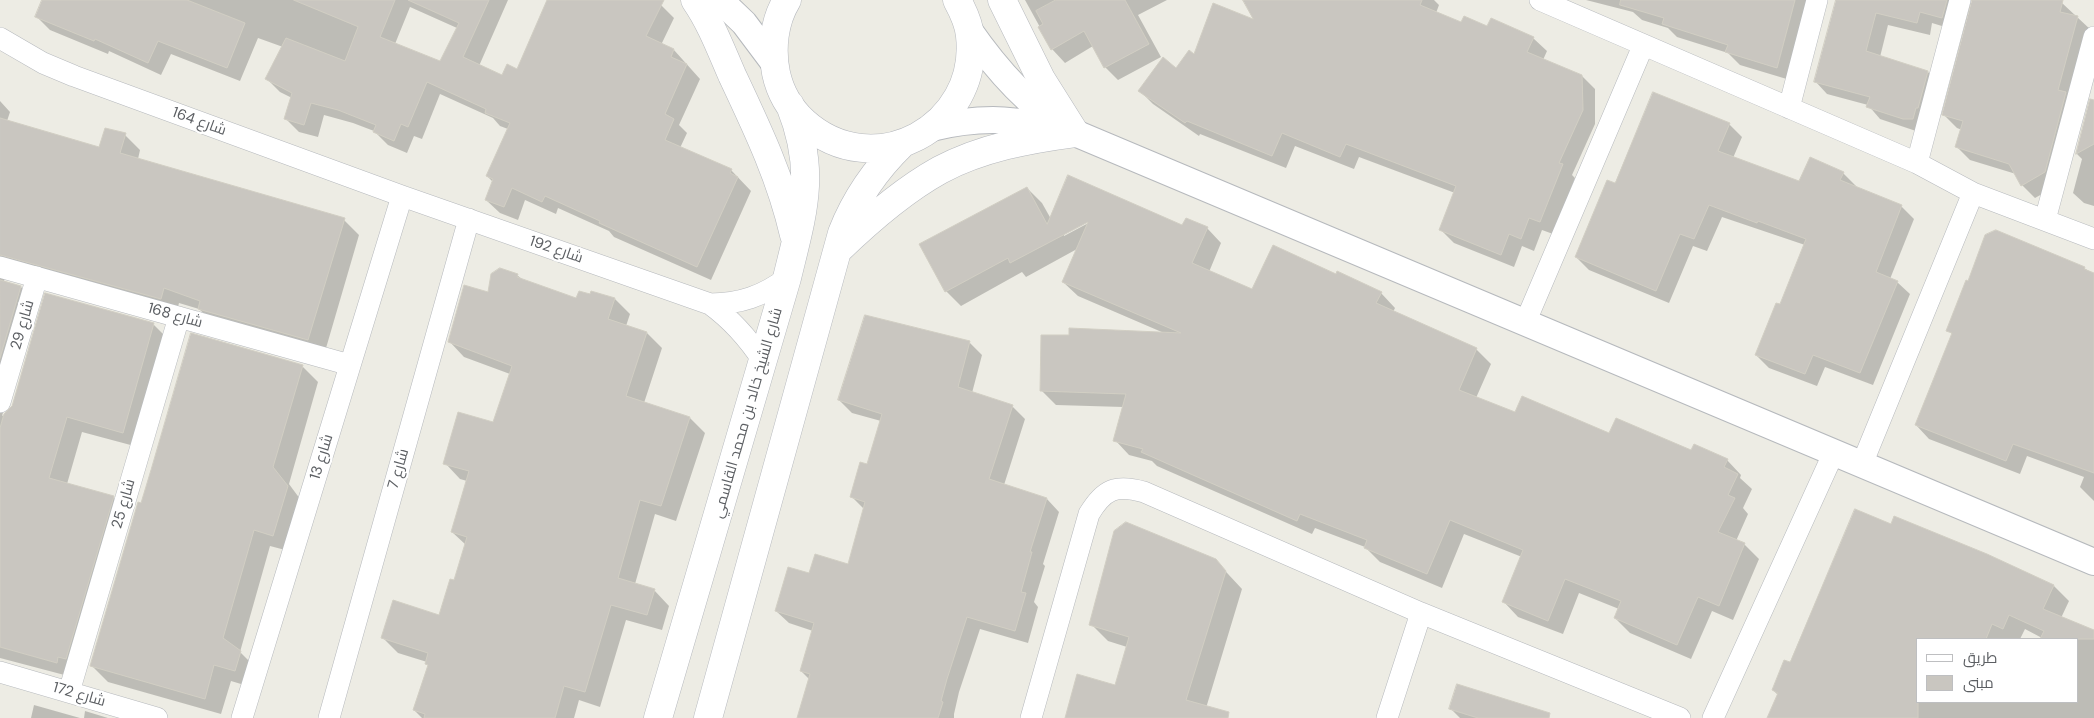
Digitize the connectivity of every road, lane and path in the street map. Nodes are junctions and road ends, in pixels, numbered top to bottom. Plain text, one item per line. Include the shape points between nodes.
1 (695, 0) edge
2 (720, 0) edge
3 (787, 0) edge
4 (957, 0) edge
5 (1002, 0) edge
6 (1540, 0) edge
7 (1817, 0) edge
8 (1960, 0) edge
9 (969, 30) junction
10 (2094, 37) edge
11 (0, 38) edge
12 (1643, 46) junction
13 (774, 63) junction
14 (790, 105) junction
15 (1789, 108) junction
16 (932, 128) junction
17 (1075, 133) junction
18 (903, 143) junction
19 (1917, 162) junction
20 (1972, 193) junction
21 (402, 196) junction
22 (468, 220) junction
23 (2045, 220) junction
24 (2094, 239) edge
25 (796, 243) junction
26 (837, 251) junction
27 (0, 267) edge
28 (37, 277) junction
29 (787, 278) junction
30 (710, 304) junction
31 (179, 317) junction
32 (1525, 323) junction
33 (763, 362) junction
34 (350, 364) junction
35 (0, 402) edge
36 (1834, 452) junction
37 (1862, 464) junction
38 (2094, 562) edge
39 (1421, 613) junction
40 (0, 672) edge
41 (70, 692) junction
42 (157, 718) edge
43 (242, 718) edge
44 (329, 718) edge
45 (658, 718) edge
46 (708, 718) edge
47 (1031, 718) edge
48 (1387, 718) edge
49 (1680, 718) edge
50 (1713, 718) edge

1 - 25 main road via 713,31 775,168
2 - 13 street via 744,23
3 - 13 main road via 777,24
4 - 9 main road
5 - 17 main road via 1044,85
6 - 12 street
7 - 15 street
8 - 19 street
9 - 16 main road via 968,75 950,110
9 - 17 street via 997,68 1025,97 1048,117
10 - 23 street
11 - 21 street, شارع 164 via 43,63 74,76
12 - 15 street
12 - 32 street
13 - 14 main road via 778,82
14 - 18 main road via 812,128 846,145 885,148
14 - 25 main road, شارع الشيخ خالد بن محمد القاسمي via 806,160 804,202
15 - 19 street
16 - 17 street via 1000,119 1046,125
16 - 18 main road
17 - 26 main road via 1010,144 940,170 881,211
17 - 32 street
18 - 26 main road via 858,198
19 - 20 street
20 - 23 street
20 - 37 street
21 - 22 street, شارع 192
21 - 34 street, شارع 13
22 - 30 street, شارع 192
22 - 44 street, شارع 7
23 - 24 street
25 - 29 main road, شارع الشيخ خالد بن محمد القاسمي
26 - 46 main road
27 - 28 street, شارع 168
28 - 31 street, شارع 168
28 - 35 street, شارع 29
29 - 30 street, شارع 192 via 774,288 743,301
29 - 33 main road, شارع الشيخ خالد بن محمد القاسمي
30 - 33 street, شارع 192 via 740,330
31 - 34 street, شارع 168
31 - 41 street, شارع 25
32 - 36 street
33 - 45 main road, شارع الشيخ خالد بن محمد القاسمي
34 - 43 street, شارع 13
36 - 37 street
36 - 50 street
37 - 38 street
39 - 47 street via 1144,492 1127,487 1111,490 1097,500 1089,514
39 - 48 street
39 - 49 street
40 - 41 street, شارع 172
41 - 42 street, شارع 172

